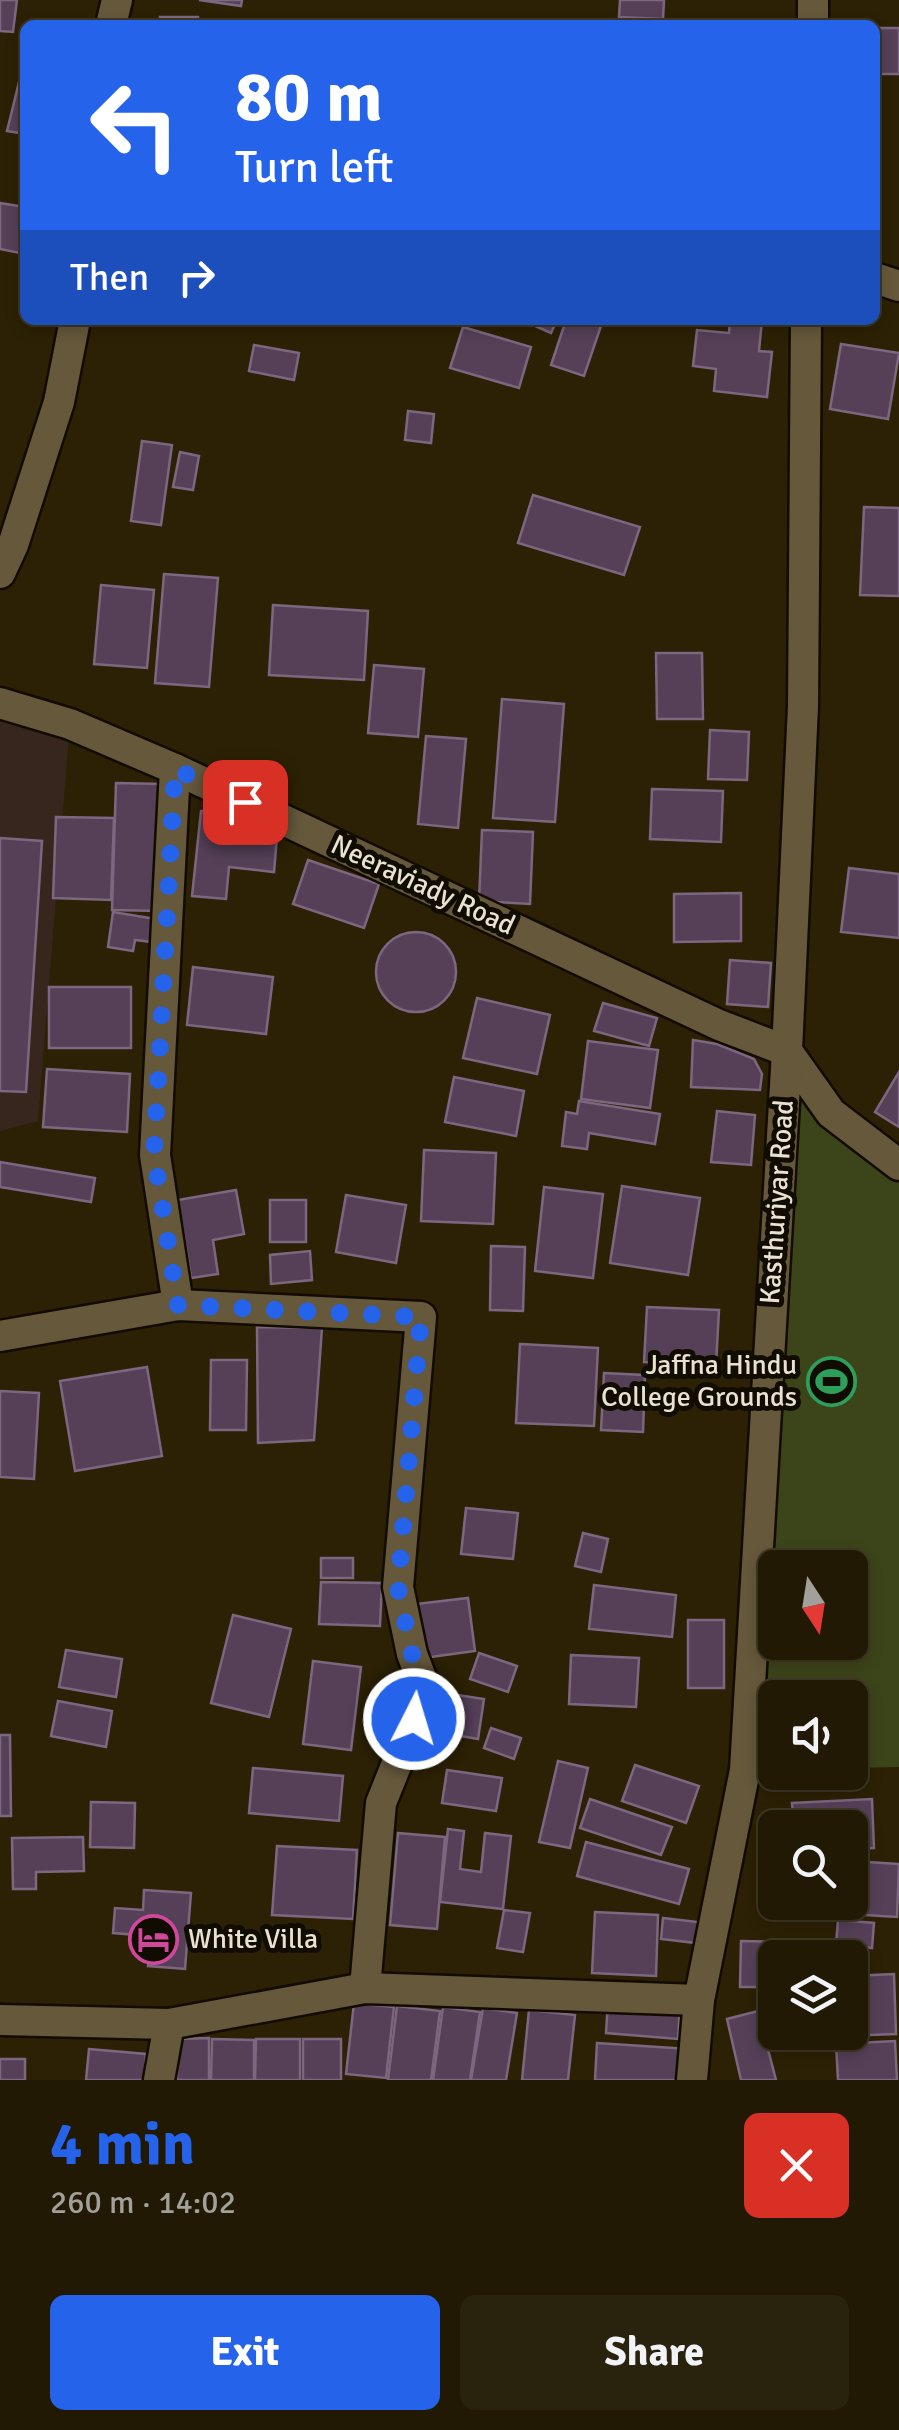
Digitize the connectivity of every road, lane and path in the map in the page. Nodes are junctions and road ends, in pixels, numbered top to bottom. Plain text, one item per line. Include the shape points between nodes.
1 (74, 325) edge
2 (806, 325) edge
3 (6, 543) edge
4 (0, 572) edge
5 (0, 704) edge
6 (175, 769) junction
7 (787, 1051) junction
8 (899, 1165) edge
9 (178, 1305) junction
10 (0, 1336) edge
11 (365, 1988) junction
12 (699, 2000) junction
13 (0, 2020) edge
14 (169, 2024) junction
15 (159, 2080) edge
16 (692, 2080) edge

1 - 3 street via 59,402
2 - 7 street, Kasthuriyar Road via 802,706
3 - 4 street
5 - 6 street, Neeraviady Road via 70,724
6 - 7 street, Neeraviady Road
6 - 9 street via 154,1154
7 - 8 street via 831,1113
7 - 12 street, Kasthuriyar Road via 744,1770
9 - 10 street
9 - 11 street via 421,1317 398,1588 426,1691 381,1803
11 - 12 street
11 - 14 street
12 - 16 street, Kasthuriyar Road
13 - 14 street
14 - 15 street

